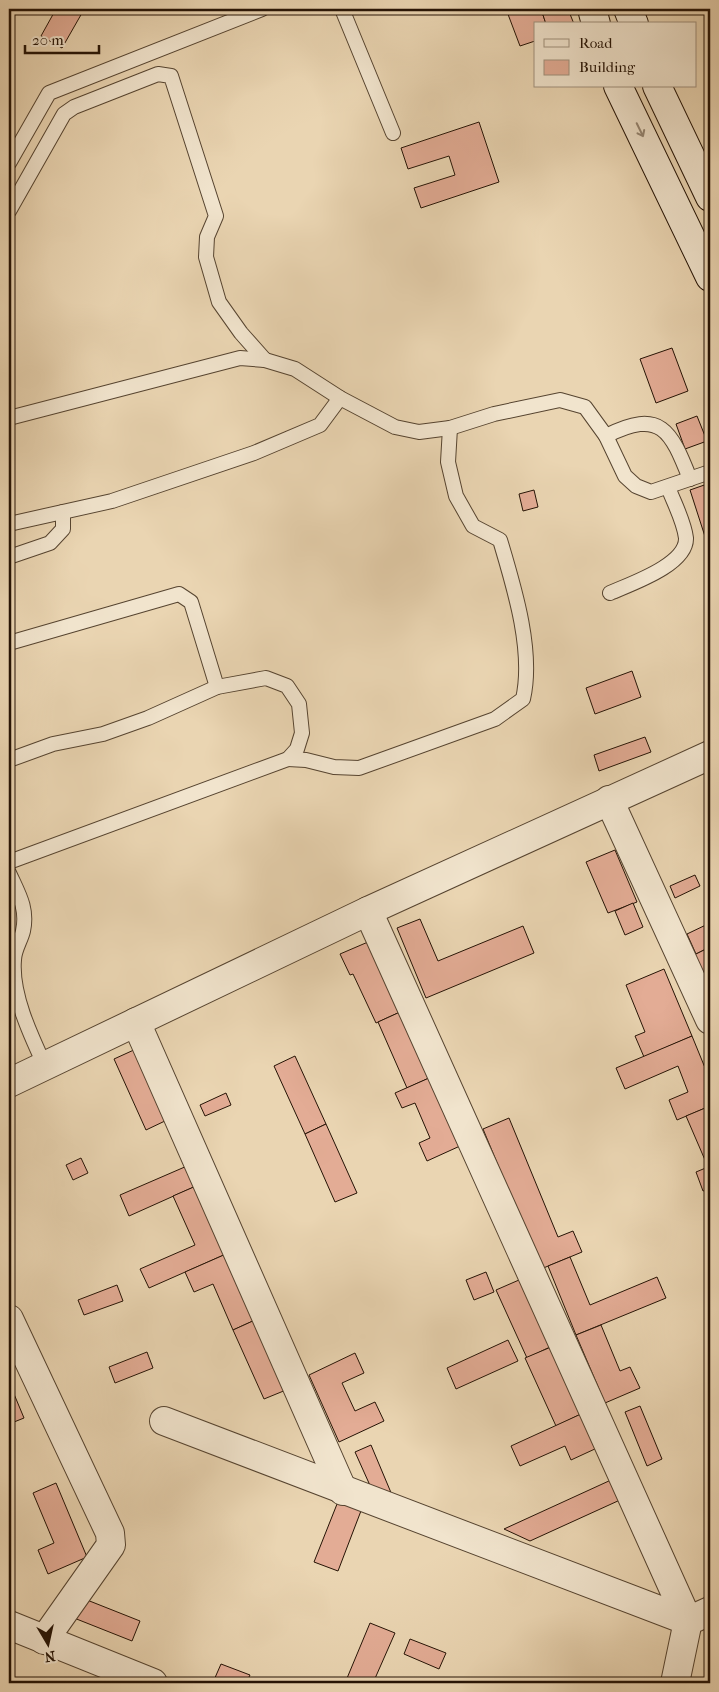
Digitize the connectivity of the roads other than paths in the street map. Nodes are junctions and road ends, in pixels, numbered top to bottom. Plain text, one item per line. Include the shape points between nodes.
1 (262, 9) edge
2 (342, 9) edge
3 (592, 9) edge
4 (628, 9) edge
5 (595, 22) edge
6 (633, 22) edge
7 (619, 88) edge
8 (658, 88) edge
9 (392, 133) dead end
10 (9, 163) edge
11 (710, 197) edge
12 (9, 211) edge
13 (710, 277) edge
14 (265, 360) junction
15 (340, 398) junction
16 (9, 418) edge
17 (450, 428) junction
18 (606, 436) junction
19 (710, 472) edge
20 (690, 479) junction
21 (668, 486) junction
22 (63, 512) junction
23 (9, 524) edge
24 (9, 557) edge
25 (610, 593) dead end
26 (9, 643) edge
27 (217, 687) junction
28 (710, 755) edge
29 (288, 759) junction
30 (9, 760) edge
31 (609, 800) junction
32 (9, 862) edge
33 (9, 873) edge
34 (368, 911) junction
35 (710, 1020) edge
36 (136, 1022) junction
37 (45, 1066) junction
38 (9, 1083) edge
39 (9, 1319) edge
40 (164, 1421) dead end
41 (343, 1490) junction
42 (699, 1616) edge
43 (9, 1625) edge
44 (44, 1640) junction
45 (153, 1683) edge
46 (675, 1683) edge

1 - 10 lane via 49,93
2 - 9 lane
3 - 5 street
4 - 6 street
7 -> 13 street
8 - 11 street
12 - 14 lane via 64,114 74,107 158,74 171,76 216,216 207,237 206,257 219,302
14 - 15 lane via 295,369
14 - 16 lane via 240,358
15 - 17 lane via 395,427 419,432
15 - 22 lane via 320,425 254,453 112,501
17 - 18 lane via 494,414 560,400 585,407
17 - 29 lane via 448,462 456,496 473,526 500,540 513,583 523,641 526,684 523,699 495,719 359,768
18 - 20 lane via 645,423 661,428 674,440
18 - 21 lane via 624,476 636,486 651,492
19 - 20 lane
20 - 21 lane
21 - 25 lane via 686,541 680,555 659,572
22 - 23 lane
22 - 24 lane via 63,529 50,543
26 - 27 lane via 179,594 191,602
27 - 29 lane via 266,678 287,686 299,704 302,732 297,749
27 - 30 lane via 103,734 53,744
28 - 31 street
29 - 32 lane
31 - 34 street
31 - 35 street
33 - 37 lane via 25,906 23,930 14,960 17,986 28,1028
34 - 36 street
34 - 42 street
36 - 37 street
36 - 41 street
37 - 38 street
39 - 44 street via 110,1533 111,1545
40 - 41 street
41 - 42 street
42 - 46 street
43 - 44 street
44 - 45 street

